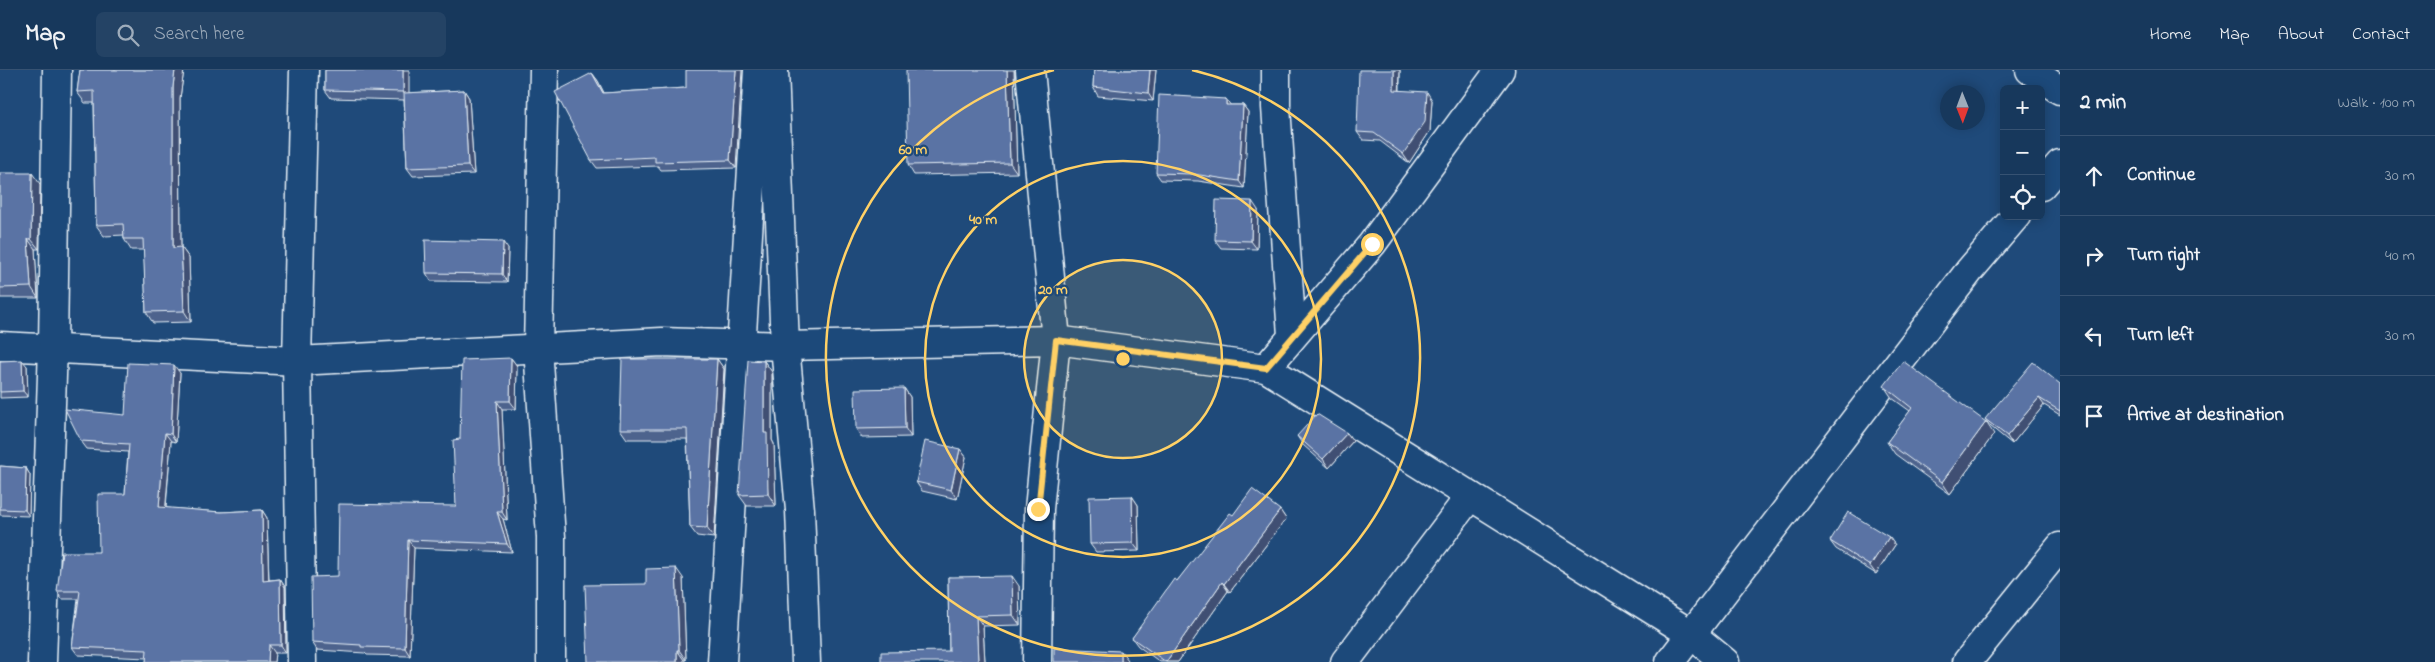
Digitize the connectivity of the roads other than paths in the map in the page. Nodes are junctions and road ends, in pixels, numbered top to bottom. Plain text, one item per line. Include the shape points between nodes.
1 (57, 70) edge
2 (304, 70) edge
3 (544, 70) edge
4 (758, 70) edge
5 (774, 70) edge
6 (1030, 70) edge
7 (1276, 70) edge
8 (1500, 70) edge
9 (2030, 70) edge
10 (2060, 90) edge
11 (2060, 164) edge
12 (2045, 181) edge
13 (2013, 220) edge
14 (1292, 335) junction
15 (1056, 340) junction
16 (0, 346) edge
17 (785, 346) junction
18 (53, 347) junction
19 (538, 348) junction
20 (297, 361) junction
21 (1266, 368) junction
22 (1470, 496) junction
23 (2060, 547) edge
24 (1691, 634) junction
25 (42, 662) edge
26 (302, 662) edge
27 (551, 662) edge
28 (722, 662) edge
29 (806, 662) edge
30 (1037, 662) edge
31 (1345, 662) edge
32 (1670, 662) edge
33 (1725, 662) edge
34 (1967, 662) edge

1 - 18 street
2 - 20 street
3 - 19 street
4 - 28 street
5 - 17 street
6 - 15 street
7 - 14 street
8 - 14 street via 1372,244
9 - 10 street
11 - 12 street
13 - 24 street via 1964,278
14 - 21 street
15 - 17 street
15 - 21 street
15 - 30 street via 1038,509
16 - 18 street
17 - 19 street via 662,342
17 - 29 street via 800,510
18 - 20 street
18 - 25 street
19 - 20 street
19 - 27 street via 551,537
20 - 26 street
21 - 22 street
22 - 24 street
22 - 31 street
23 - 34 street
24 - 32 street
24 - 33 street

